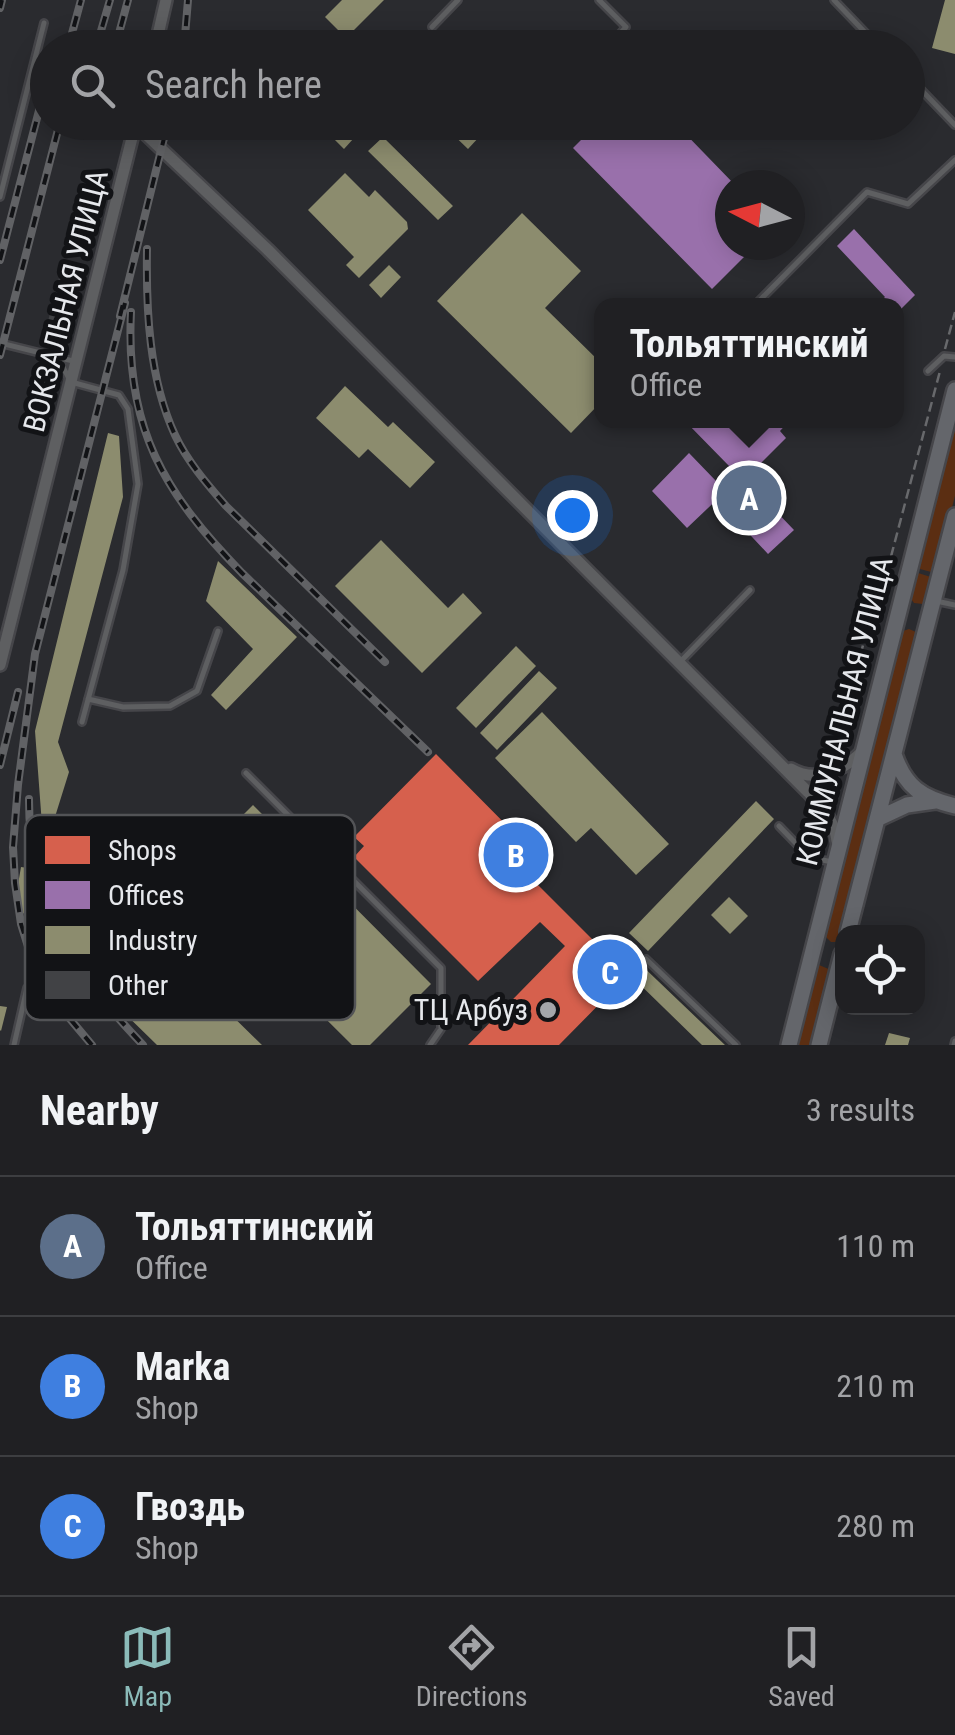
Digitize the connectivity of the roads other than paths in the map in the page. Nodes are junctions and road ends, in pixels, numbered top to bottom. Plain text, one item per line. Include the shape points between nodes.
1 (166, 0) edge
2 (458, 0) edge
3 (599, 0) edge
4 (834, 0) edge
5 (44, 23) dead end
6 (432, 27) dead end
7 (42, 30) edge
8 (158, 30) edge
9 (623, 30) edge
10 (863, 30) edge
11 (30, 78) edge
12 (925, 94) edge
13 (955, 125) edge
14 (132, 140) edge
15 (153, 140) edge
16 (955, 160) edge
17 (0, 197) edge
18 (762, 298) edge
19 (0, 343) edge
20 (955, 357) edge
21 (58, 358) junction
22 (76, 362) junction
23 (928, 370) dead end
24 (71, 382) junction
25 (955, 390) edge
26 (955, 516) edge
27 (750, 590) dead end
28 (902, 601) junction
29 (932, 604) junction
30 (955, 605) edge
31 (894, 629) junction
32 (218, 631) dead end
33 (923, 637) junction
34 (680, 662) junction
35 (0, 666) edge
36 (88, 700) junction
37 (82, 722) dead end
38 (864, 750) junction
39 (894, 754) junction
40 (779, 762) junction
41 (246, 774) dead end
42 (935, 801) junction
43 (955, 806) edge
44 (287, 815) edge
45 (877, 819) junction
46 (778, 826) dead end
47 (837, 856) junction
48 (355, 882) edge
49 (850, 925) edge
50 (815, 941) junction
51 (835, 954) edge
52 (646, 959) dead end
53 (807, 972) junction
54 (835, 972) edge
55 (835, 981) edge
56 (25, 997) edge
57 (14, 1045) edge
58 (430, 1045) edge
59 (736, 1045) edge
60 (789, 1045) edge
61 (819, 1045) edge

1 - 8 street
2 - 6 lane
3 - 9 lane
4 - 10 lane
5 - 7 lane
11 - 17 lane
12 - 13 lane
14 - 22 street, ВОКЗАЛЬНАЯ УЛИЦА
15 - 34 street
16 - 18 lane via 908,204 867,192
19 - 21 lane
20 - 23 lane via 944,356
21 - 22 lane
21 - 24 lane
22 - 24 street, ВОКЗАЛЬНАЯ УЛИЦА
24 - 35 street, ВОКЗАЛЬНАЯ УЛИЦА
24 - 36 lane via 119,394 128,409 138,484
25 - 28 main road, КОММУНАЛЬНАЯ УЛИЦА
26 - 29 main road, КОММУНАЛЬНАЯ УЛИЦА
27 - 34 lane
28 - 29 main road via 914,612
28 - 31 main road, КОММУНАЛЬНАЯ УЛИЦА
29 - 30 lane
29 - 33 main road, КОММУНАЛЬНАЯ УЛИЦА
31 - 33 main road via 910,622
31 - 38 main road, КОММУНАЛЬНАЯ УЛИЦА
32 - 36 lane via 196,691 170,706
33 - 39 main road, КОММУНАЛЬНАЯ УЛИЦА
34 - 40 street
36 - 37 lane
38 - 40 street via 831,773 801,774
38 - 47 main road, КОММУНАЛЬНАЯ УЛИЦА
39 - 42 main road via 911,786
39 - 45 main road, КОММУНАЛЬНАЯ УЛИЦА
40 - 47 street via 827,813
41 - 44 lane
42 - 43 main road
42 - 45 main road via 907,804
45 - 49 main road, КОММУНАЛЬНАЯ УЛИЦА
46 - 47 lane via 809,857
47 - 50 main road, КОММУНАЛЬНАЯ УЛИЦА
48 - 58 lane via 441,968 442,1029
50 - 51 main road via 818,950
50 - 53 main road, КОММУНАЛЬНАЯ УЛИЦА
52 - 59 lane
53 - 54 main road via 824,961
53 - 60 main road, КОММУНАЛЬНАЯ УЛИЦА
55 - 61 main road
56 - 57 lane

